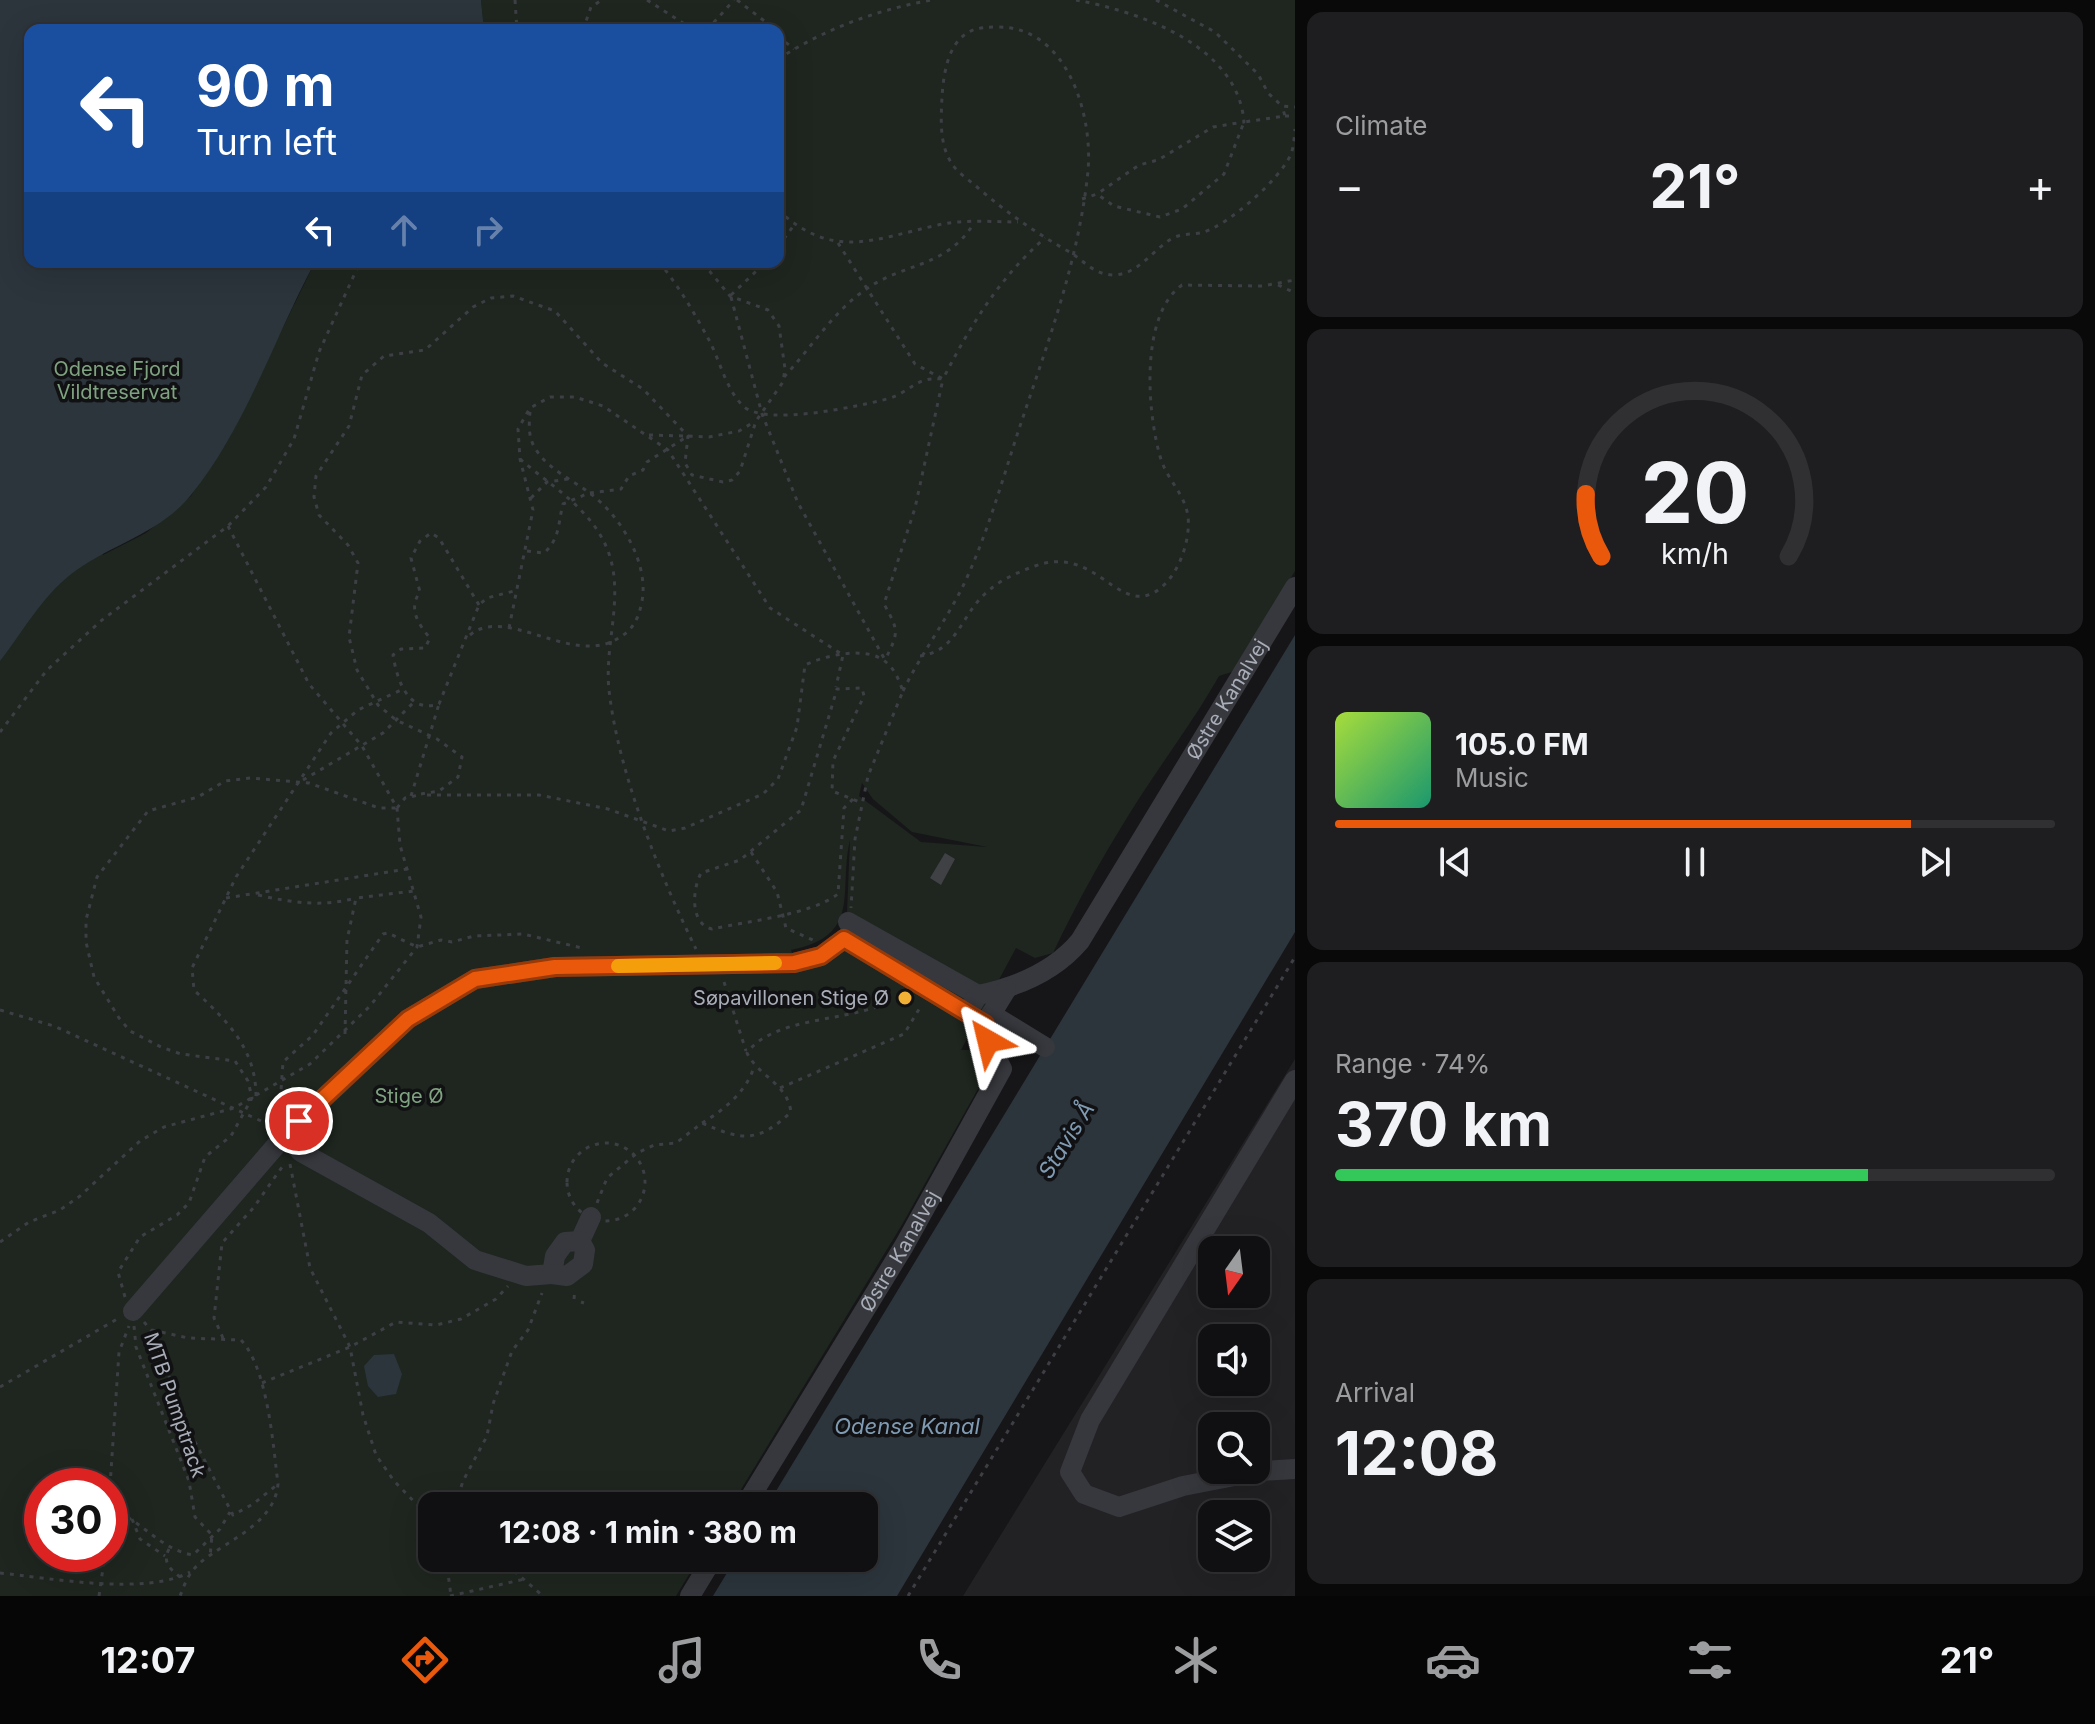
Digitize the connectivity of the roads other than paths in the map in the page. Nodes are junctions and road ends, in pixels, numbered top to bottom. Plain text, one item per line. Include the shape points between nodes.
1 (1295, 587) edge
2 (848, 922) road end
3 (981, 1011) junction
4 (1045, 1047) dead end
5 (1295, 1080) edge
6 (286, 1134) junction
7 (591, 1217) road end
8 (133, 1311) road end
9 (1295, 1469) edge
10 (754, 1492) edge
11 (705, 1572) edge
12 (690, 1596) edge

1 - 3 street, Østre Kanalvej via 1080,941 1049,969 1006,990
2 - 3 street
3 - 4 street
3 - 6 street via 844,939 821,956 794,963 555,967 475,979 408,1019
3 - 10 street, Østre Kanalvej via 1002,1069 904,1246
5 - 9 street via 1090,1420 1070,1472 1084,1494 1119,1507 1183,1486
6 - 7 street via 301,1152 429,1223 475,1260 526,1276 552,1274 555,1256 565,1242 580,1241
6 - 8 street
11 - 12 street

